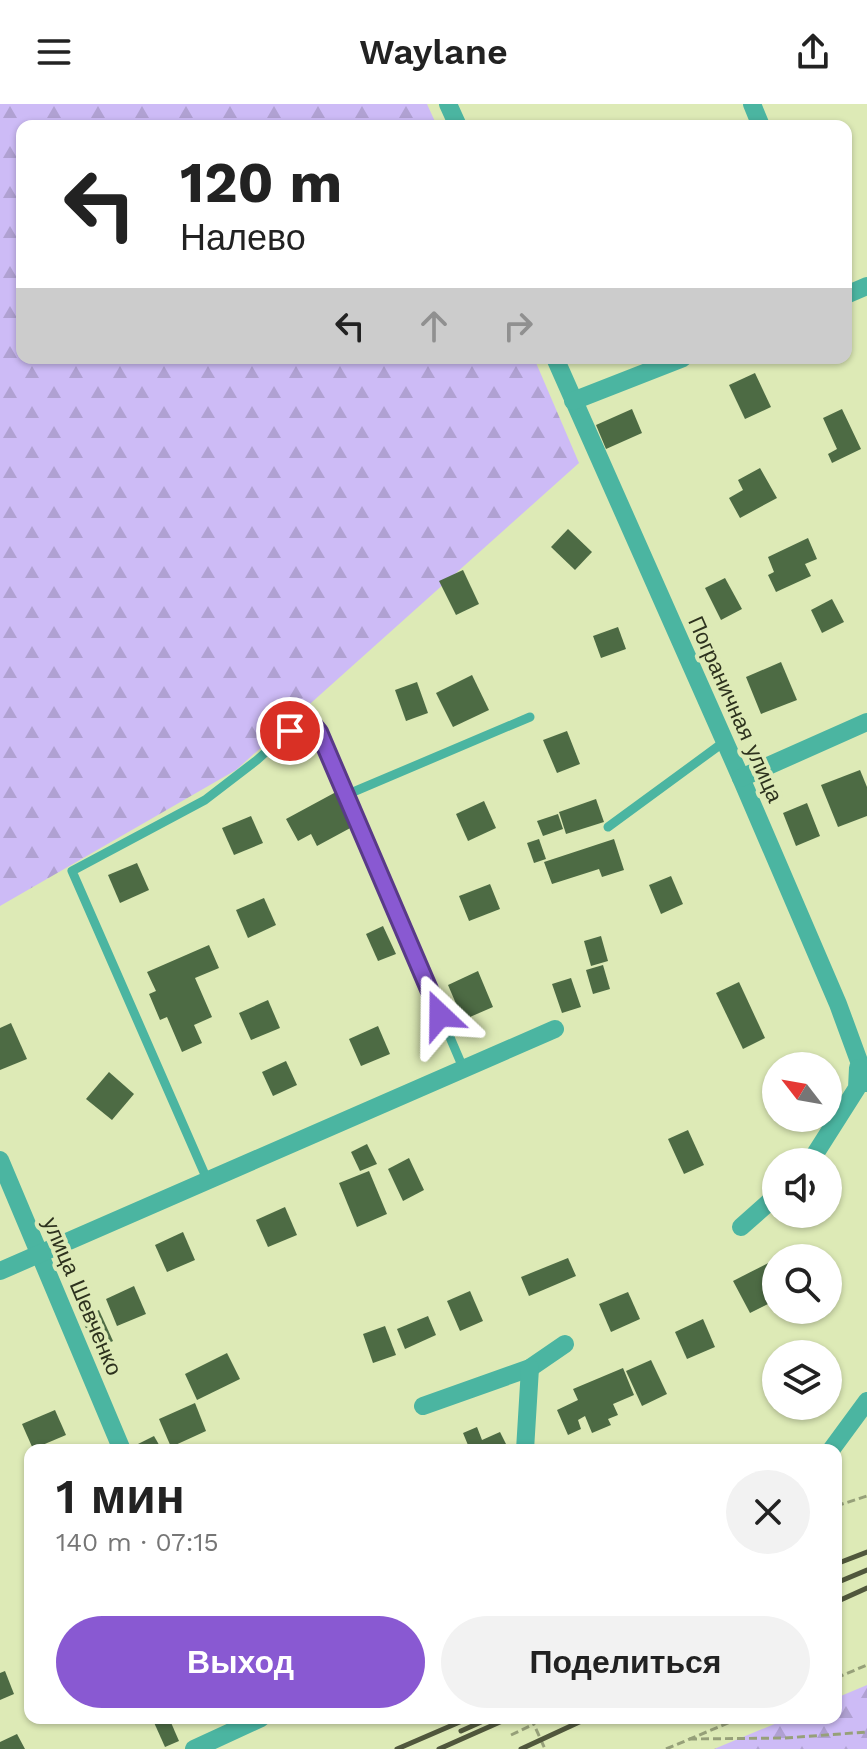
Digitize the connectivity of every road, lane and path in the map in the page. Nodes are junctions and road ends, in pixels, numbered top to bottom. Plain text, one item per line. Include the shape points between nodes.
1 (558, 364) edge
2 (668, 364) edge
3 (573, 401) junction
4 (530, 717) dead end
5 (867, 722) edge
6 (724, 742) junction
7 (741, 778) junction
8 (346, 795) junction
9 (608, 827) dead end
10 (555, 1029) dead end
11 (863, 1060) edge
12 (464, 1070) junction
13 (867, 1083) edge
14 (819, 1148) edge
15 (0, 1160) edge
16 (206, 1177) dead end
17 (762, 1208) edge
18 (741, 1227) dead end
19 (39, 1254) junction
20 (0, 1271) edge
21 (565, 1344) dead end
22 (530, 1368) junction
23 (867, 1401) edge
24 (423, 1406) dead end
25 (119, 1444) edge
26 (525, 1444) edge
27 (835, 1444) edge
28 (867, 1496) edge
29 (842, 1504) edge
30 (867, 1665) edge
31 (842, 1675) edge
32 (235, 1724) edge
33 (534, 1724) joint
34 (725, 1724) edge
35 (867, 1732) edge
36 (511, 1735) dead end
37 (689, 1739) junction
38 (194, 1749) edge
39 (545, 1749) edge
40 (666, 1749) edge

1 - 3 street, Пограничная улица
2 - 3 street
3 - 6 street, Пограничная улица
4 - 8 lane
5 - 7 street
6 - 7 street, Пограничная улица
6 - 9 lane
7 - 11 street, Пограничная улица
8 - 12 lane
8 - 16 lane via 319,732 306,716 205,800 72,871
10 - 12 street
11 - 13 street, Пограничная улица
11 - 14 street via 857,1088
12 - 19 street
15 - 19 street, улица Шевченко
17 - 18 street
19 - 20 street
19 - 25 street, улица Шевченко
21 - 22 street
22 - 24 street
22 - 26 street
23 - 27 street
28 - 29 path
30 - 31 path
32 - 38 street
33 - 36 path
33 - 39 path
34 - 37 path
35 - 37 path
37 - 40 path

